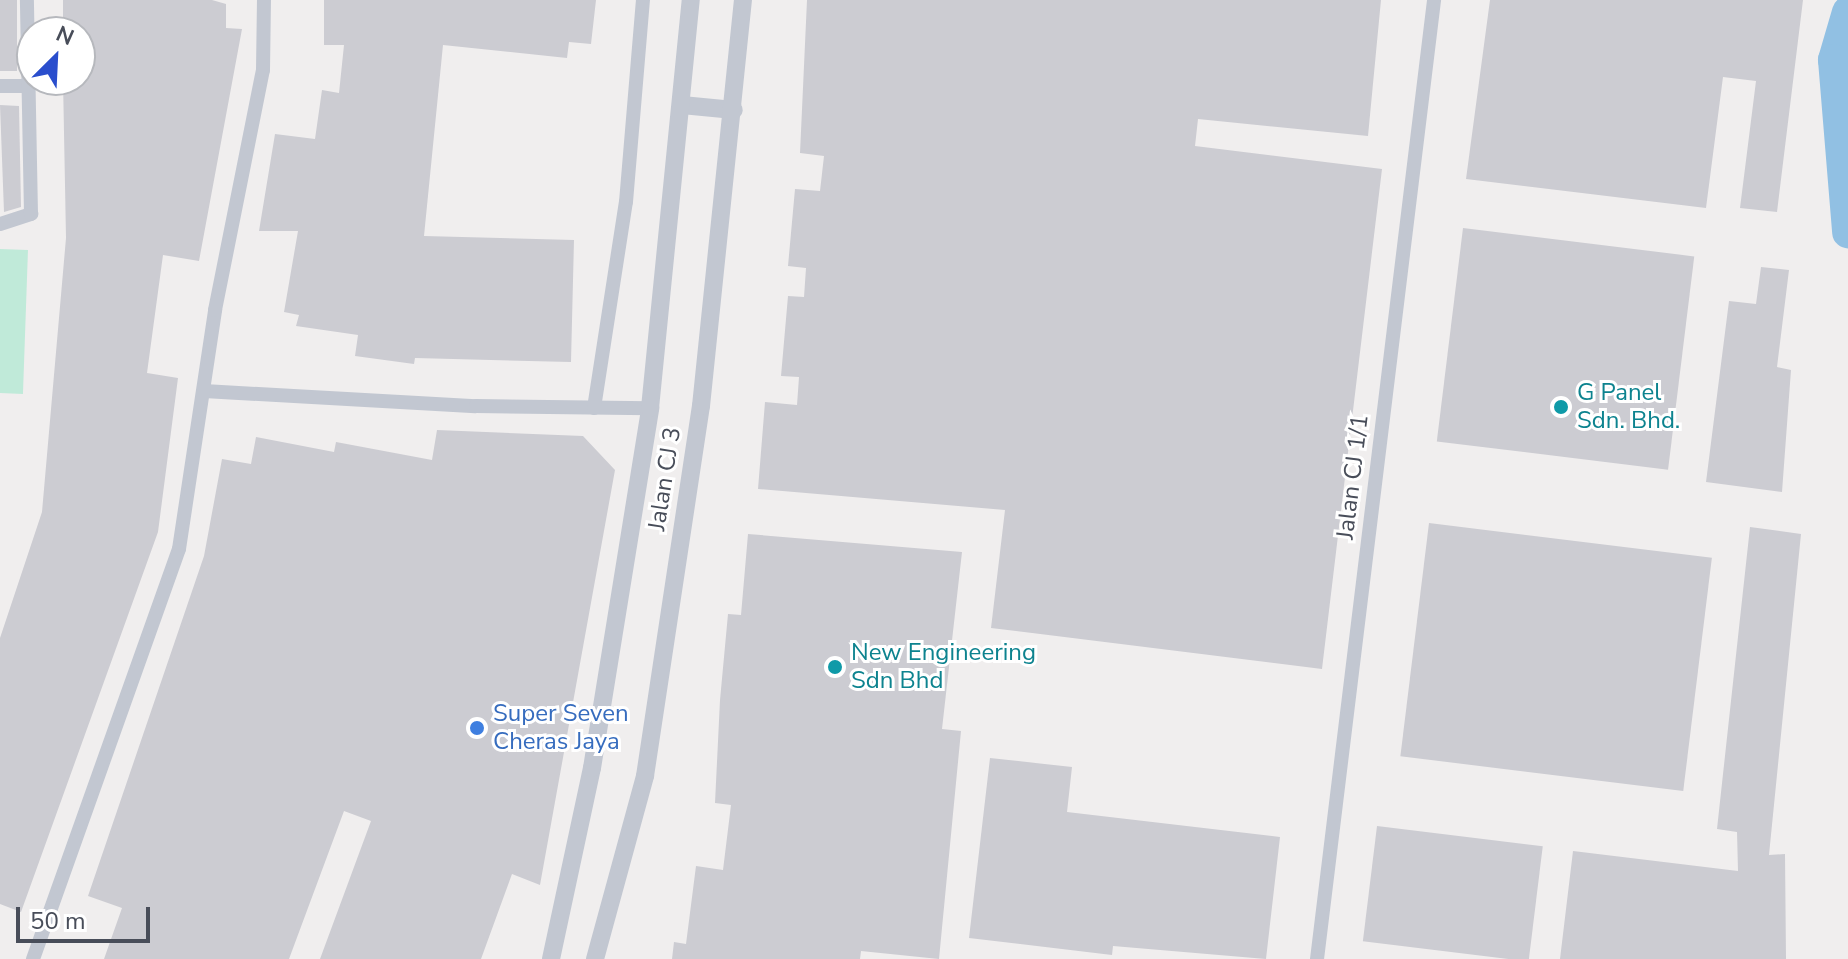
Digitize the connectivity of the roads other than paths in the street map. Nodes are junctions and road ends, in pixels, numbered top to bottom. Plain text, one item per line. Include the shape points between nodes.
1 (264, 0) edge
2 (643, 0) edge
3 (691, 0) edge
4 (743, 0) edge
5 (1434, 0) edge
6 (29, 96) edge
7 (682, 105) junction
8 (734, 110) junction
9 (0, 224) edge
10 (204, 391) junction
11 (594, 408) junction
12 (650, 408) junction
13 (33, 959) edge
14 (551, 959) edge
15 (595, 959) edge
16 (1317, 959) edge

1 - 10 street via 263,70
2 - 11 street via 626,202
3 - 7 street, Jalan CJ 3
4 - 8 street, Jalan CJ 3
5 - 16 street, Jalan CJ 1/1
6 - 9 street via 31,214
7 - 8 street
7 - 12 street, Jalan CJ 3
8 - 15 street, Jalan CJ 3 via 701,406 645,776
10 - 11 street
10 - 13 street via 179,549
11 - 12 street
12 - 14 street, Jalan CJ 3 via 592,768

